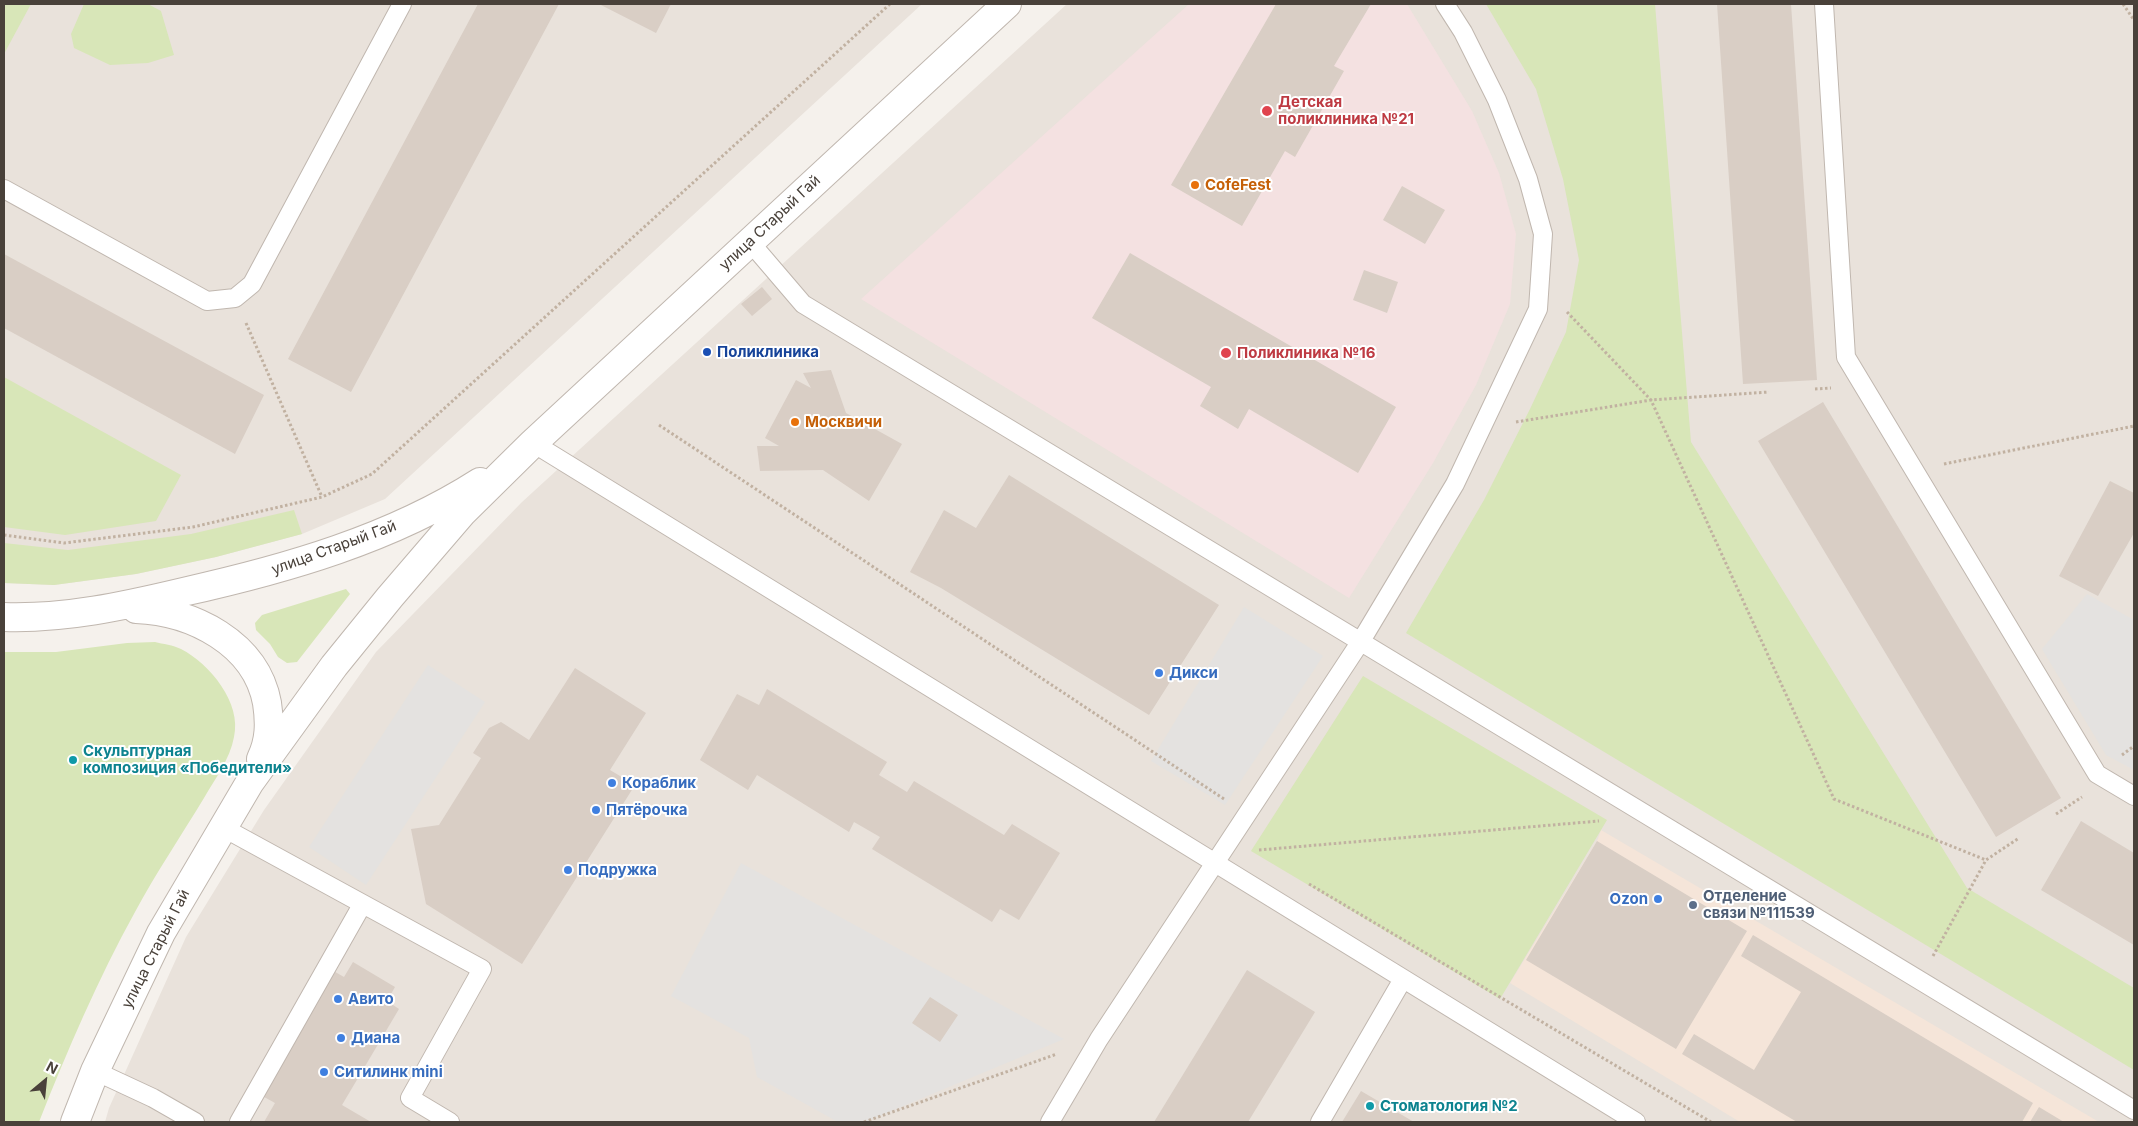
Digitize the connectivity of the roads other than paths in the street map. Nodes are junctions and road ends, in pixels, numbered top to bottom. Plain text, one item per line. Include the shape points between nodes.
1 (402, 4) edge
2 (1007, 4) edge
3 (1444, 4) edge
4 (1824, 4) edge
5 (4, 189) edge
6 (750, 242) junction
7 (534, 443) junction
8 (115, 608) junction
9 (4, 617) edge
10 (1361, 641) junction
11 (250, 782) junction
12 (2134, 796) edge
13 (222, 827) junction
14 (1216, 863) junction
15 (362, 904) junction
16 (1403, 979) junction
17 (95, 1071) junction
18 (2134, 1110) edge
19 (75, 1122) edge
20 (195, 1122) edge
21 (239, 1122) edge
22 (450, 1122) edge
23 (1050, 1122) edge
24 (1320, 1122) edge
25 (1636, 1122) edge

1 - 5 lane via 252,284 235,298 207,301
2 - 6 street, улица Старый Гай
3 - 10 lane via 1464,32 1497,100 1528,179 1543,234 1538,309 1455,484
4 - 12 lane via 1846,357 2097,774
6 - 7 street, улица Старый Гай
6 - 10 lane via 804,304
7 - 8 street, улица Старый Гай via 478,483 418,517 338,549 250,577
7 - 11 street, улица Старый Гай via 462,512 390,597 334,666
7 - 14 lane
8 - 9 street, улица Старый Гай via 30,618
8 - 11 street, улица Старый Гай via 157,610 189,619 222,635 251,662 264,689 270,718 268,744
10 - 14 lane
10 - 18 lane
11 - 13 street, улица Старый Гай
13 - 15 lane
13 - 17 street, улица Старый Гай via 161,933
14 - 16 lane
14 - 23 lane via 1099,1039
15 - 21 lane
15 - 22 lane via 482,969 410,1098
16 - 24 lane
16 - 25 lane
17 - 19 street, улица Старый Гай
17 - 20 lane

